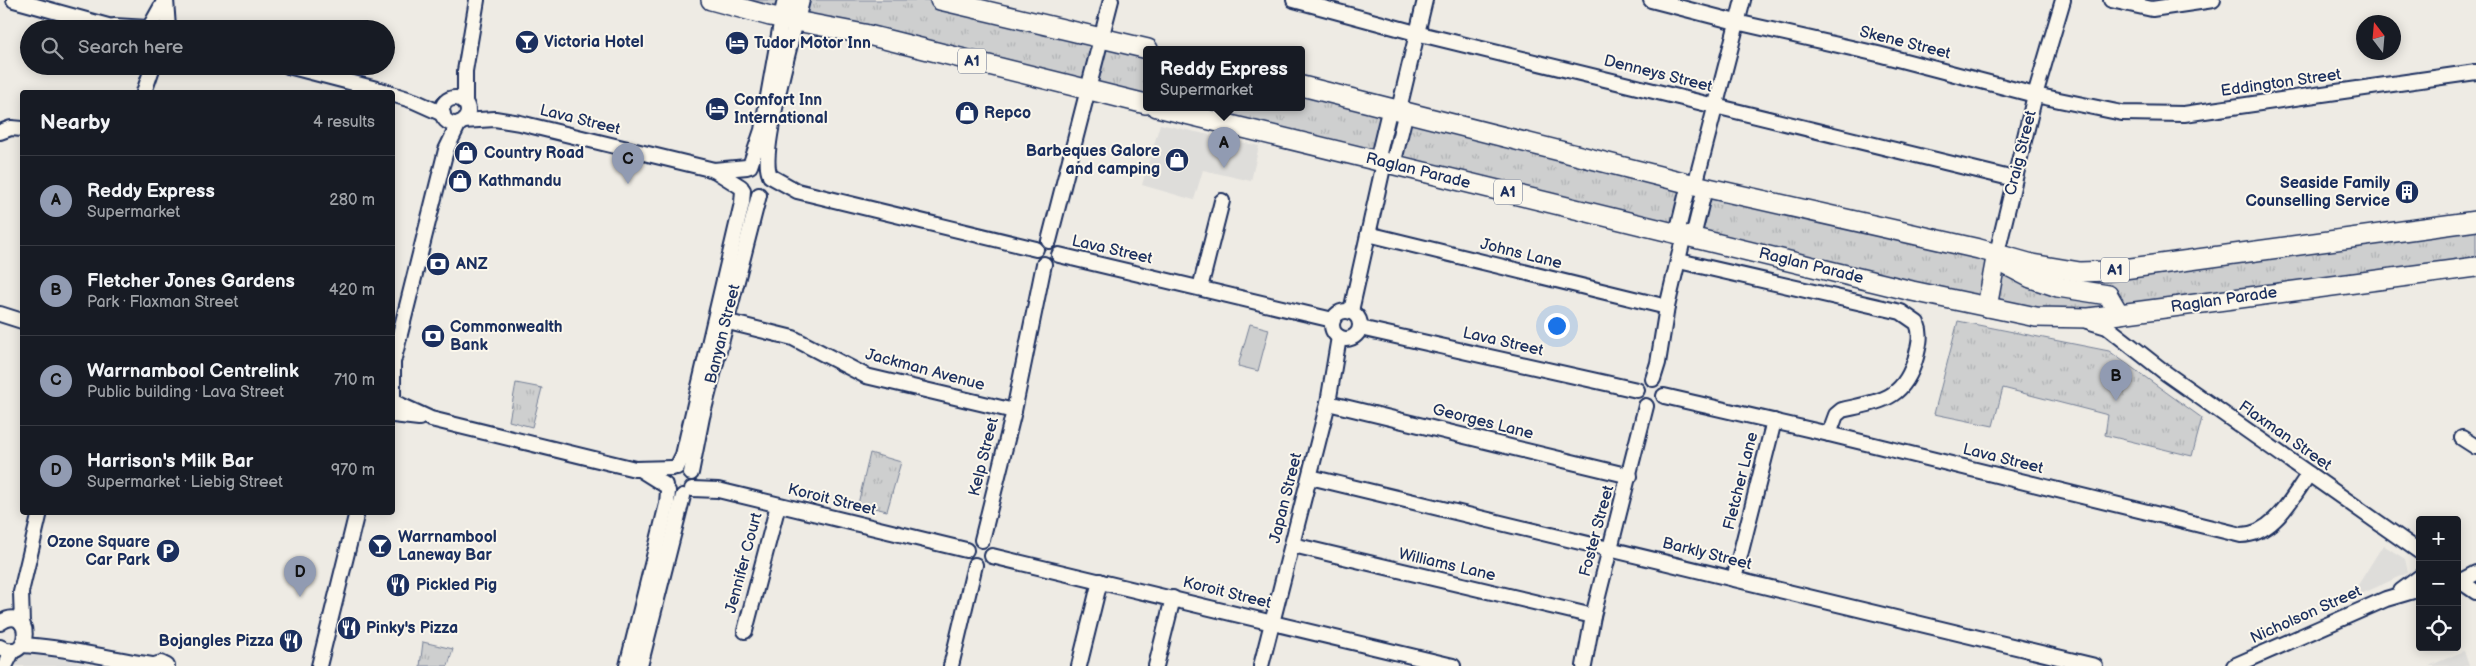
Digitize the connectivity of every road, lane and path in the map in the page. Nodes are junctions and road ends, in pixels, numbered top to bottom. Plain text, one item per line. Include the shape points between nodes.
1 (14, 0) edge
2 (165, 0) edge
3 (711, 0) edge
4 (801, 0) edge
5 (940, 0) edge
6 (1111, 0) edge
7 (1294, 0) edge
8 (1425, 0) edge
9 (1651, 0) edge
10 (1743, 0) edge
11 (2063, 0) edge
12 (2111, 0) edge
13 (2213, 0) edge
14 (477, 2) edge
15 (788, 13) edge
16 (88, 20) edge
17 (152, 20) edge
18 (167, 20) edge
19 (1736, 22) junction
20 (1416, 33) junction
21 (1100, 38) junction
22 (1143, 48) edge
23 (2476, 72) edge
24 (149, 75) edge
25 (323, 75) edge
26 (1305, 87) edge
27 (1086, 89) junction
28 (145, 90) edge
29 (380, 90) edge
30 (395, 95) edge
31 (2035, 95) junction
32 (414, 101) junction
33 (458, 102) junction
34 (1143, 103) edge
35 (1716, 106) junction
36 (1398, 109) junction
37 (1173, 111) edge
38 (2151, 115) joint
39 (495, 119) junction
40 (452, 120) junction
41 (20, 129) edge
42 (0, 132) edge
43 (1385, 163) junction
44 (748, 166) junction
45 (714, 170) junction
46 (769, 175) junction
47 (2014, 179) junction
48 (1697, 186) junction
49 (742, 188) junction
50 (797, 191) junction
51 (762, 193) junction
52 (1222, 201) dead end
53 (2476, 222) edge
54 (1368, 234) junction
55 (1685, 235) junction
56 (1049, 241) junction
57 (1036, 250) junction
58 (1997, 254) junction
59 (1058, 255) junction
60 (1678, 261) junction
61 (1044, 264) junction
62 (2476, 267) edge
63 (1200, 288) junction
64 (1667, 306) junction
65 (1987, 307) junction
66 (1351, 312) junction
67 (0, 314) edge
68 (20, 320) edge
69 (721, 320) junction
70 (1333, 320) junction
71 (2120, 327) junction
72 (1360, 328) junction
73 (1340, 338) junction
74 (395, 357) edge
75 (1653, 379) junction
76 (1637, 390) junction
77 (1664, 396) junction
78 (395, 403) edge
79 (1328, 403) junction
80 (1646, 406) junction
81 (1014, 411) junction
82 (1774, 421) junction
83 (1829, 434) junction
84 (2462, 438) dead end
85 (2476, 447) edge
86 (675, 468) junction
87 (640, 470) junction
88 (2308, 474) junction
89 (1630, 476) junction
90 (1310, 477) junction
91 (690, 484) junction
92 (666, 488) junction
93 (778, 505) junction
94 (39, 515) edge
95 (356, 515) edge
96 (982, 540) junction
97 (1293, 545) junction
98 (2416, 549) edge
99 (966, 550) junction
100 (1610, 550) junction
101 (992, 556) junction
102 (975, 565) junction
103 (2476, 573) edge
104 (1734, 578) junction
105 (2461, 579) edge
106 (2416, 580) edge
107 (1100, 581) junction
108 (2461, 581) edge
109 (2416, 590) edge
110 (21, 592) junction
111 (2476, 592) edge
112 (2392, 597) junction
113 (1173, 598) junction
114 (1593, 616) junction
115 (2, 622) edge
116 (1272, 622) junction
117 (745, 631) dead end
118 (17, 640) edge
119 (124, 663) edge
120 (5, 666) edge
121 (152, 666) edge
122 (167, 666) edge
123 (319, 666) edge
124 (627, 666) edge
125 (640, 666) edge
126 (951, 666) edge
127 (1079, 666) edge
128 (1156, 666) edge
129 (1261, 666) edge
130 (1453, 666) edge
131 (1584, 666) edge
132 (2095, 666) edge
133 (2234, 666) edge

1 - 16 street
2 - 17 street
2 - 18 street
3 - 15 highway, A1
4 - 15 main road
5 - 21 highway
6 - 21 street
7 - 20 street, Denneys Street
8 - 20 street
9 - 19 street, Skene Street
10 - 19 street
11 - 31 street, Craig Street
12 - 13 street via 2152,9
14 - 33 street
15 - 27 highway, A1
15 - 44 street via 762,130
15 - 46 street via 785,65 768,153
19 - 31 street, Skene Street via 1878,54
19 - 35 street
20 - 35 street, Denneys Street
20 - 36 street
21 - 22 highway
21 - 27 street
23 - 38 street, Eddington Street via 2254,105
24 - 28 street
25 - 29 street
26 - 36 highway, A1
27 - 34 highway, A1
27 - 56 street
30 - 32 street, Lava Street
31 - 38 street, Skene Street via 2122,113
31 - 47 street, Craig Street
32 - 33 street, Lava Street
32 - 40 street, Lava Street
33 - 39 street, Lava Street
33 - 40 street via 467,115
33 - 40 street via 443,107
35 - 47 street, Denneys Street
35 - 48 street
36 - 43 street
36 - 48 highway, A1
37 - 43 highway, Raglan Parade / A1
39 - 40 street, Lava Street
39 - 45 street, Lava Street
40 - 74 street
41 - 42 street
43 - 54 street
43 - 55 highway, Raglan Parade / A1
44 - 45 street, Lava Street
44 - 46 street via 763,167
44 - 49 street via 740,176
45 - 49 street, Lava Street
46 - 50 street
46 - 51 street via 770,185
47 - 58 street, Craig Street
48 - 55 street
48 - 58 highway, A1
49 - 51 street via 750,195
49 - 69 street, Banyan Street
50 - 51 street
50 - 57 street
51 - 69 street, Banyan Street
52 - 63 street
53 - 58 highway, A1 via 2109,271 2063,270
54 - 64 street, Johns Lane
54 - 66 street
55 - 60 street
55 - 65 highway, Raglan Parade / A1
56 - 57 street via 1039,244
56 - 59 street via 1055,244
57 - 61 street via 1038,260
58 - 65 highway, Craig Street
58 - 71 highway via 2014,270 2040,282 2058,288 2108,295
59 - 61 street via 1054,262
59 - 63 street, Lava Street
60 - 64 street
60 - 83 street via 1901,312 1917,323 1920,341 1910,378 1890,396 1842,410 1836,415
61 - 81 street, Kelp Street
62 - 71 highway, Raglan Parade / A1
63 - 70 street, Lava Street
64 - 75 street
65 - 71 highway, Raglan Parade / A1 via 2036,317 2076,319
66 - 70 street via 1341,312
66 - 72 street via 1359,318
67 - 68 street
69 - 81 street, Jackman Avenue via 793,338 866,376
69 - 86 street, Banyan Street via 683,455
69 - 91 street, Banyan Street
70 - 73 street via 1334,332
71 - 88 street, Flaxman Street via 2132,347
72 - 73 street via 1356,336
72 - 76 street, Lava Street
73 - 79 street, Japan Street
75 - 76 street via 1643,382
75 - 77 street via 1661,384
76 - 80 street via 1639,400
77 - 80 street via 1659,404
77 - 82 street, Lava Street
78 - 87 street via 432,419
79 - 89 street, Georges Lane
79 - 90 street, Japan Street
80 - 89 street, Foster Street
81 - 96 street, Kelp Street
82 - 83 street, Lava Street
82 - 104 street, Fletcher Lane
83 - 88 street, Lava Street via 2242,535 2260,532 2271,524
84 - 85 street
86 - 87 street
86 - 91 street via 685,468
86 - 92 street via 666,474
87 - 92 street
88 - 98 street, Flaxman Street
89 - 100 street, Foster Street
90 - 97 street, Japan Street
90 - 100 street, Barkly Street
91 - 92 street via 675,496
91 - 93 street, Koroit Street
91 - 125 street, Banyan Street
92 - 124 street via 667,504
93 - 99 street, Koroit Street
93 - 117 street, Jennifer Court
94 - 110 street
95 - 123 street
96 - 99 street via 972,542
96 - 101 street via 990,546
97 - 114 street, Williams Lane
97 - 116 street, Japan Street
99 - 102 street via 968,560
100 - 104 street, Barkly Street
100 - 114 street, Foster Street
101 - 102 street via 984,565
101 - 107 street, Koroit Street
102 - 126 street
103 - 105 street
104 - 132 street, Barkly Street
106 - 112 street, Nicholson Street
107 - 113 street, Koroit Street
107 - 127 street
108 - 111 street
109 - 112 street, Nicholson Street
110 - 115 street
110 - 118 street
112 - 133 street, Nicholson Street
113 - 116 street, Koroit Street
113 - 128 street
114 - 131 street, Foster Street
115 - 118 street via 14,620
116 - 129 street, Japan Street
116 - 130 street, Koroit Street
118 - 119 street
118 - 120 street
119 - 121 street
121 - 122 street via 161,663

